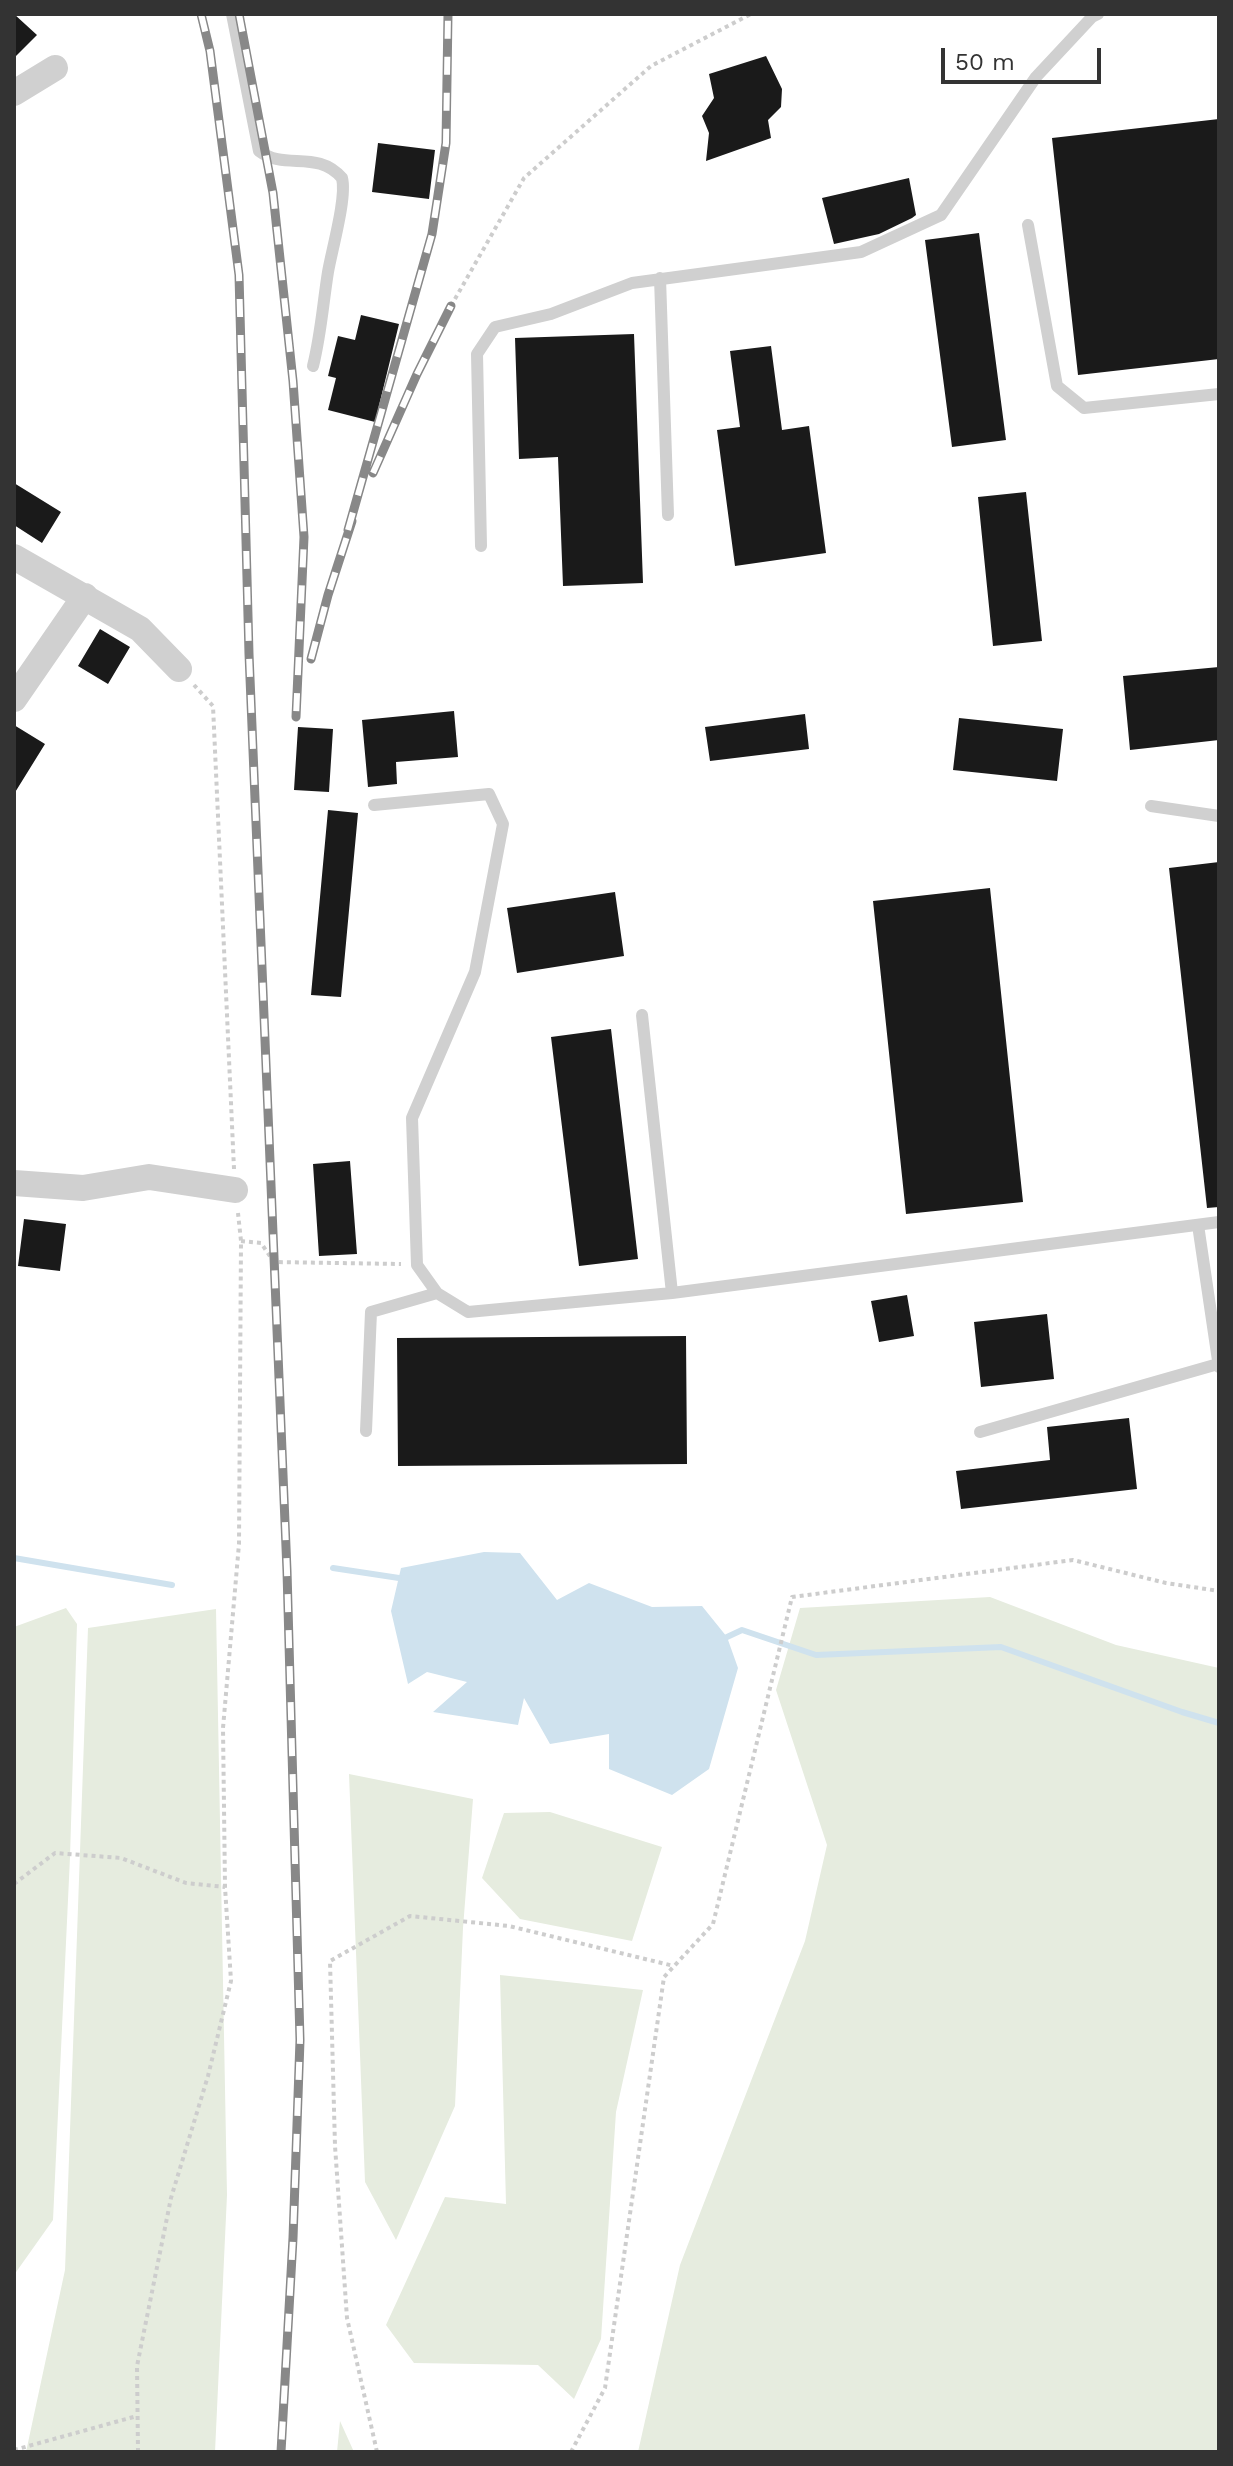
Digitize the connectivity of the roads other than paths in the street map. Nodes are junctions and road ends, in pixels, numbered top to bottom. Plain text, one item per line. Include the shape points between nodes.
1 (232, 14) edge
2 (1098, 14) edge
3 (55, 68) dead end
4 (14, 93) edge
5 (1028, 225) dead end
6 (660, 278) junction
7 (313, 366) dead end
8 (1219, 394) edge
9 (668, 515) dead end
10 (481, 546) dead end
11 (14, 557) edge
12 (85, 596) junction
13 (179, 669) road end
14 (14, 699) edge
15 (374, 805) dead end
16 (1151, 806) dead end
17 (1219, 816) edge
18 (642, 1015) dead end
19 (14, 1183) edge
20 (235, 1190) road end
21 (1219, 1222) edge
22 (1198, 1225) junction
23 (437, 1293) junction
24 (672, 1293) junction
25 (1219, 1366) edge
26 (366, 1431) dead end
27 (980, 1432) dead end

1 - 7 lane via 259,151 274,160 318,162 342,178 343,199
2 - 6 lane via 1036,77 941,215 861,252
3 - 4 street
5 - 8 lane via 1057,386 1084,408
6 - 9 lane
6 - 10 lane via 495,327 477,354
11 - 12 street
12 - 13 street via 140,629
12 - 14 street
15 - 23 lane via 489,794 503,824 475,972 412,1118 417,1265
16 - 17 lane
18 - 24 lane
19 - 20 street via 83,1188 149,1177
21 - 22 lane
22 - 24 lane
22 - 25 lane
23 - 24 lane via 468,1312
23 - 26 lane via 371,1312
25 - 27 lane

